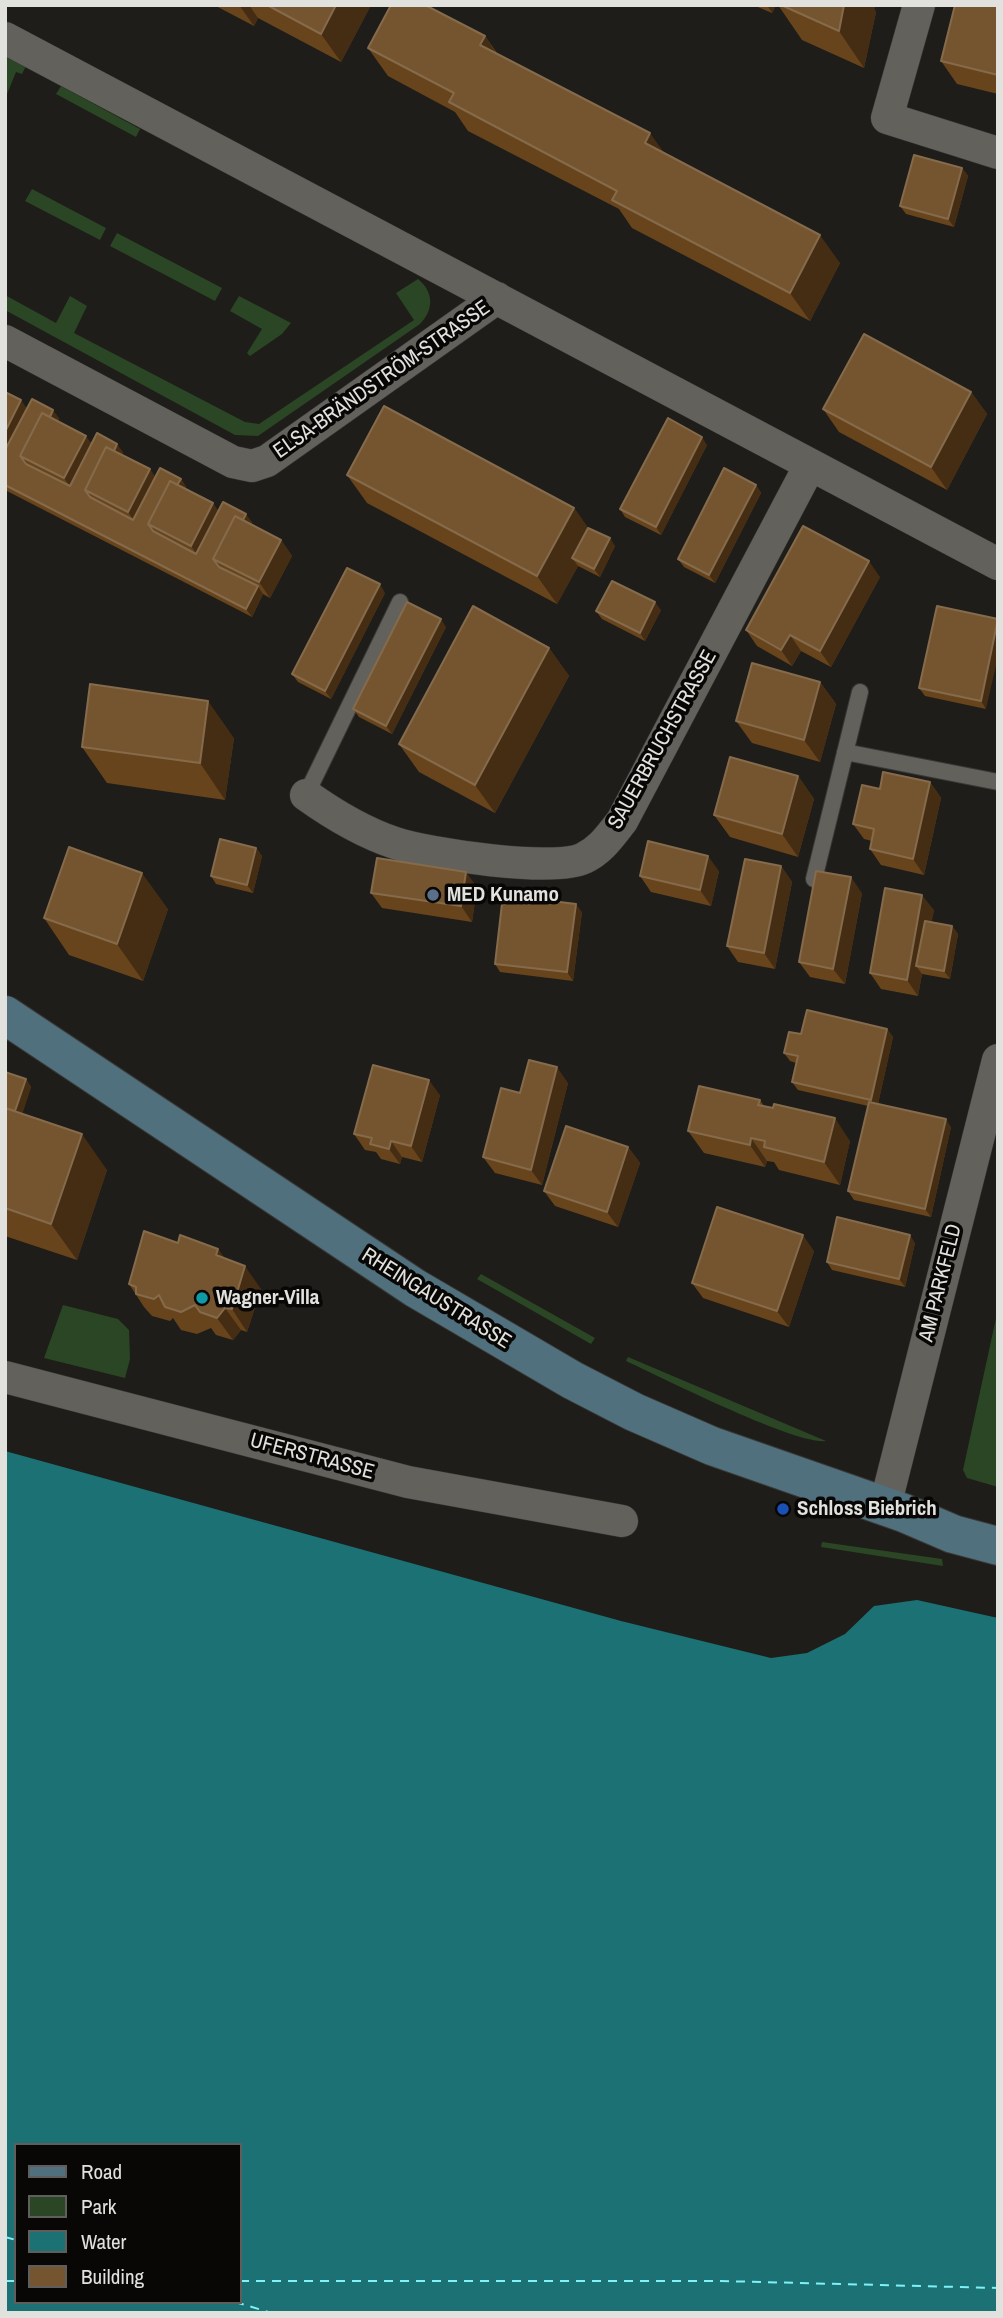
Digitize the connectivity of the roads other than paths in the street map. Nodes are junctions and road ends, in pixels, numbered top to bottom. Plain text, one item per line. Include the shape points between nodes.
1 (919, 5) edge
2 (5, 38) edge
3 (998, 153) edge
4 (497, 298) junction
5 (5, 341) edge
6 (810, 466) junction
7 (998, 564) edge
8 (400, 602) dead end
9 (860, 692) dead end
10 (845, 752) junction
11 (998, 782) edge
12 (306, 796) joint
13 (814, 879) edge
14 (5, 1015) edge
15 (998, 1060) edge
16 (5, 1377) edge
17 (895, 1509) junction
18 (622, 1521) dead end
19 (998, 1531) edge
20 (998, 1546) edge

1 - 3 street via 887,118
2 - 4 street, ELSA-BRÄNDSTRÖM-STRASSE
4 - 5 street, ELSA-BRÄNDSTRÖM-STRASSE via 267,461 252,466 233,462
4 - 6 street, ELSA-BRÄNDSTRÖM-STRASSE
6 - 7 street, ELSA-BRÄNDSTRÖM-STRASSE
6 - 12 street, SAUERBRUCHSTRASSE via 622,821 603,845 582,860 531,866 397,844 359,829
8 - 12 lane
9 - 10 lane
10 - 11 lane
10 - 13 lane
14 - 17 street, RHEINGAUSTRASSE via 415,1288 572,1380 712,1446
15 - 17 street, AM PARKFELD
16 - 18 street, UFERSTRASSE via 408,1482
17 - 19 street, RHEINGAUSTRASSE via 944,1515
17 - 20 street, RHEINGAUSTRASSE via 953,1534

